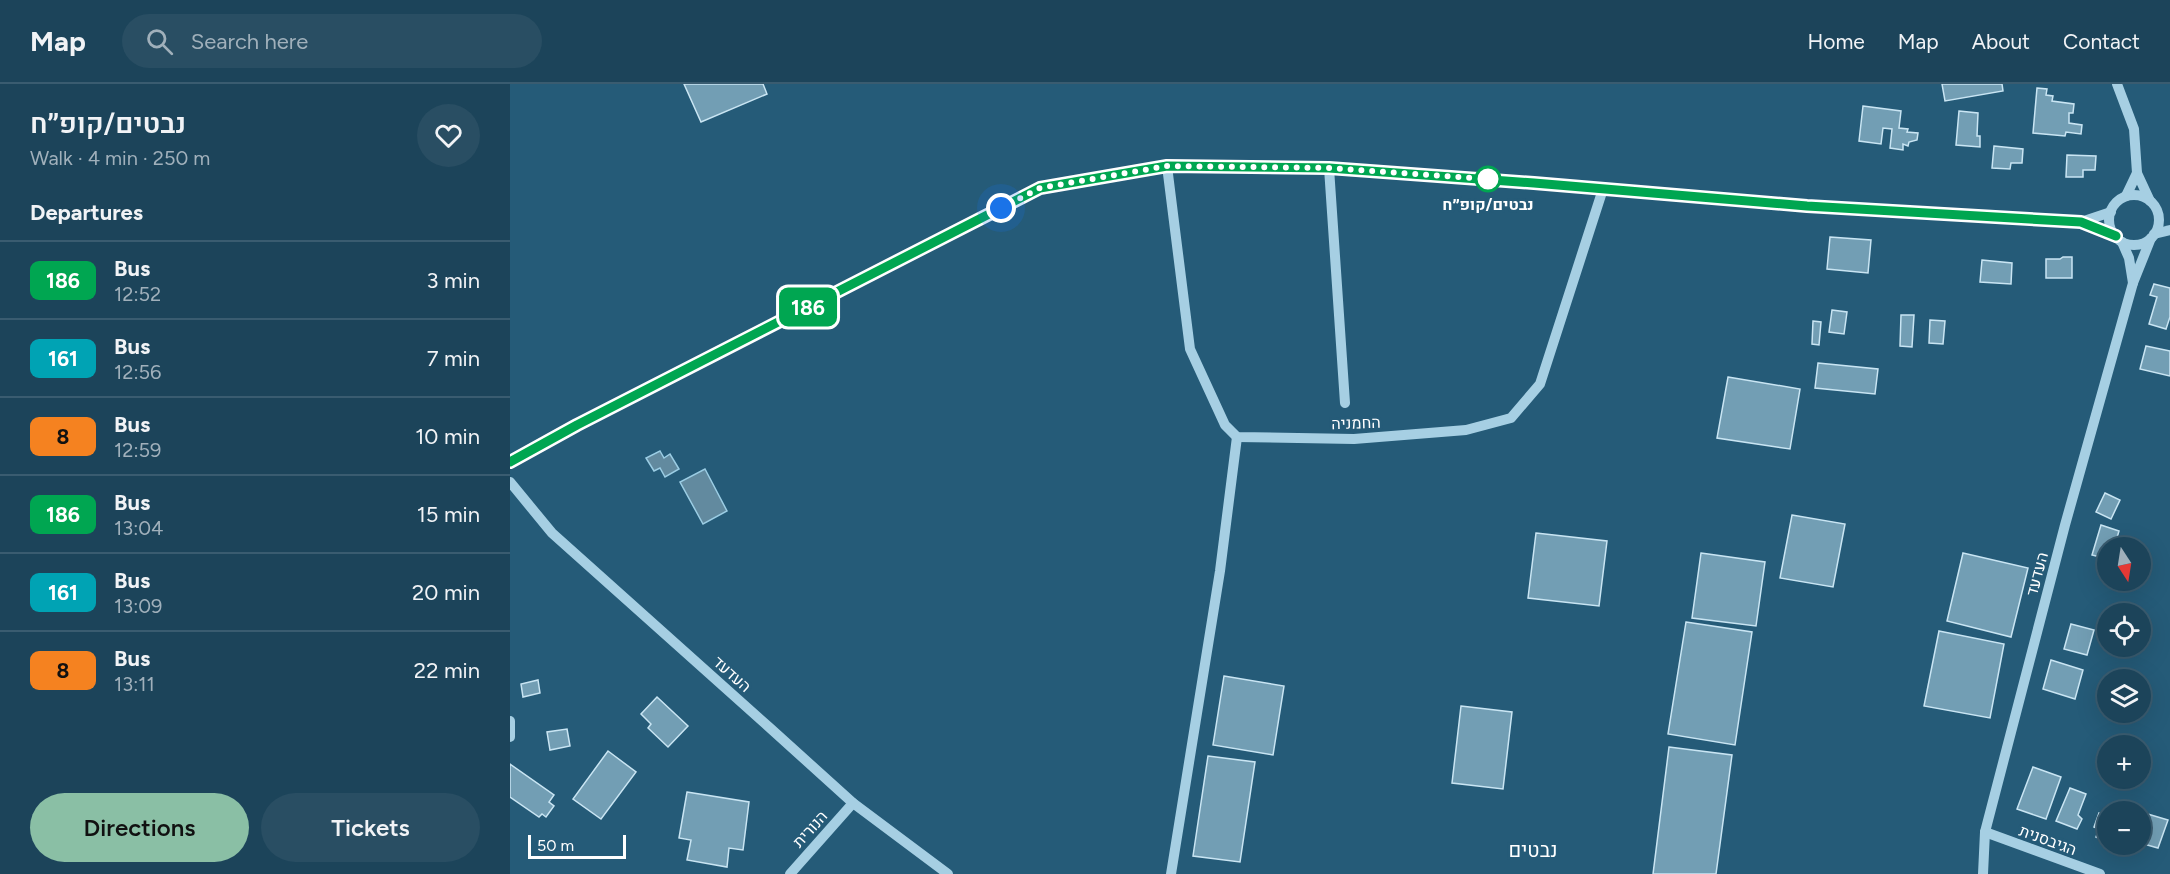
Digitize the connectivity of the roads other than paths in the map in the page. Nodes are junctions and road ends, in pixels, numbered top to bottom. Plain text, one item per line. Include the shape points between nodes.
1 (2117, 84) edge
2 (1167, 166) junction
3 (1329, 168) junction
4 (2137, 173) junction
5 (1603, 189) junction
6 (2126, 196) junction
7 (2150, 201) junction
8 (2111, 212) junction
9 (2158, 212) junction
10 (2170, 217) edge
11 (2081, 222) junction
12 (2170, 230) edge
13 (2153, 236) junction
14 (2119, 239) junction
15 (2133, 283) junction
16 (1345, 403) dead end
17 (1237, 437) junction
18 (510, 462) edge
19 (510, 482) edge
20 (510, 721) edge
21 (510, 737) edge
22 (853, 803) junction
23 (1985, 832) junction
24 (790, 874) edge
25 (948, 874) edge
26 (1171, 874) edge
27 (1983, 874) edge
28 (2100, 874) edge

1 - 4 street via 2134,129
2 - 3 street
2 - 17 street via 1190,349 1225,425
2 - 18 street via 1040,188
3 - 5 street
3 - 16 street
4 - 6 street
4 - 7 street
5 - 11 street
5 - 17 street, החמניה via 1540,384 1511,417 1466,430 1354,440
6 - 7 street
6 - 8 street
7 - 9 street
8 - 11 street
8 - 14 street via 2111,229
9 - 10 street
9 - 13 street via 2158,227
11 - 14 street
12 - 13 street
13 - 14 street via 2137,244
13 - 15 street, העדעד
14 - 15 street, העדעד via 2129,258
15 - 23 street, העדעד
17 - 26 street via 1220,571
19 - 22 street, העדעד via 552,533
20 - 21 street
22 - 24 street, הנורית
22 - 25 street, העדעד
23 - 27 street, העדעד
23 - 28 street, הגיבסנית

